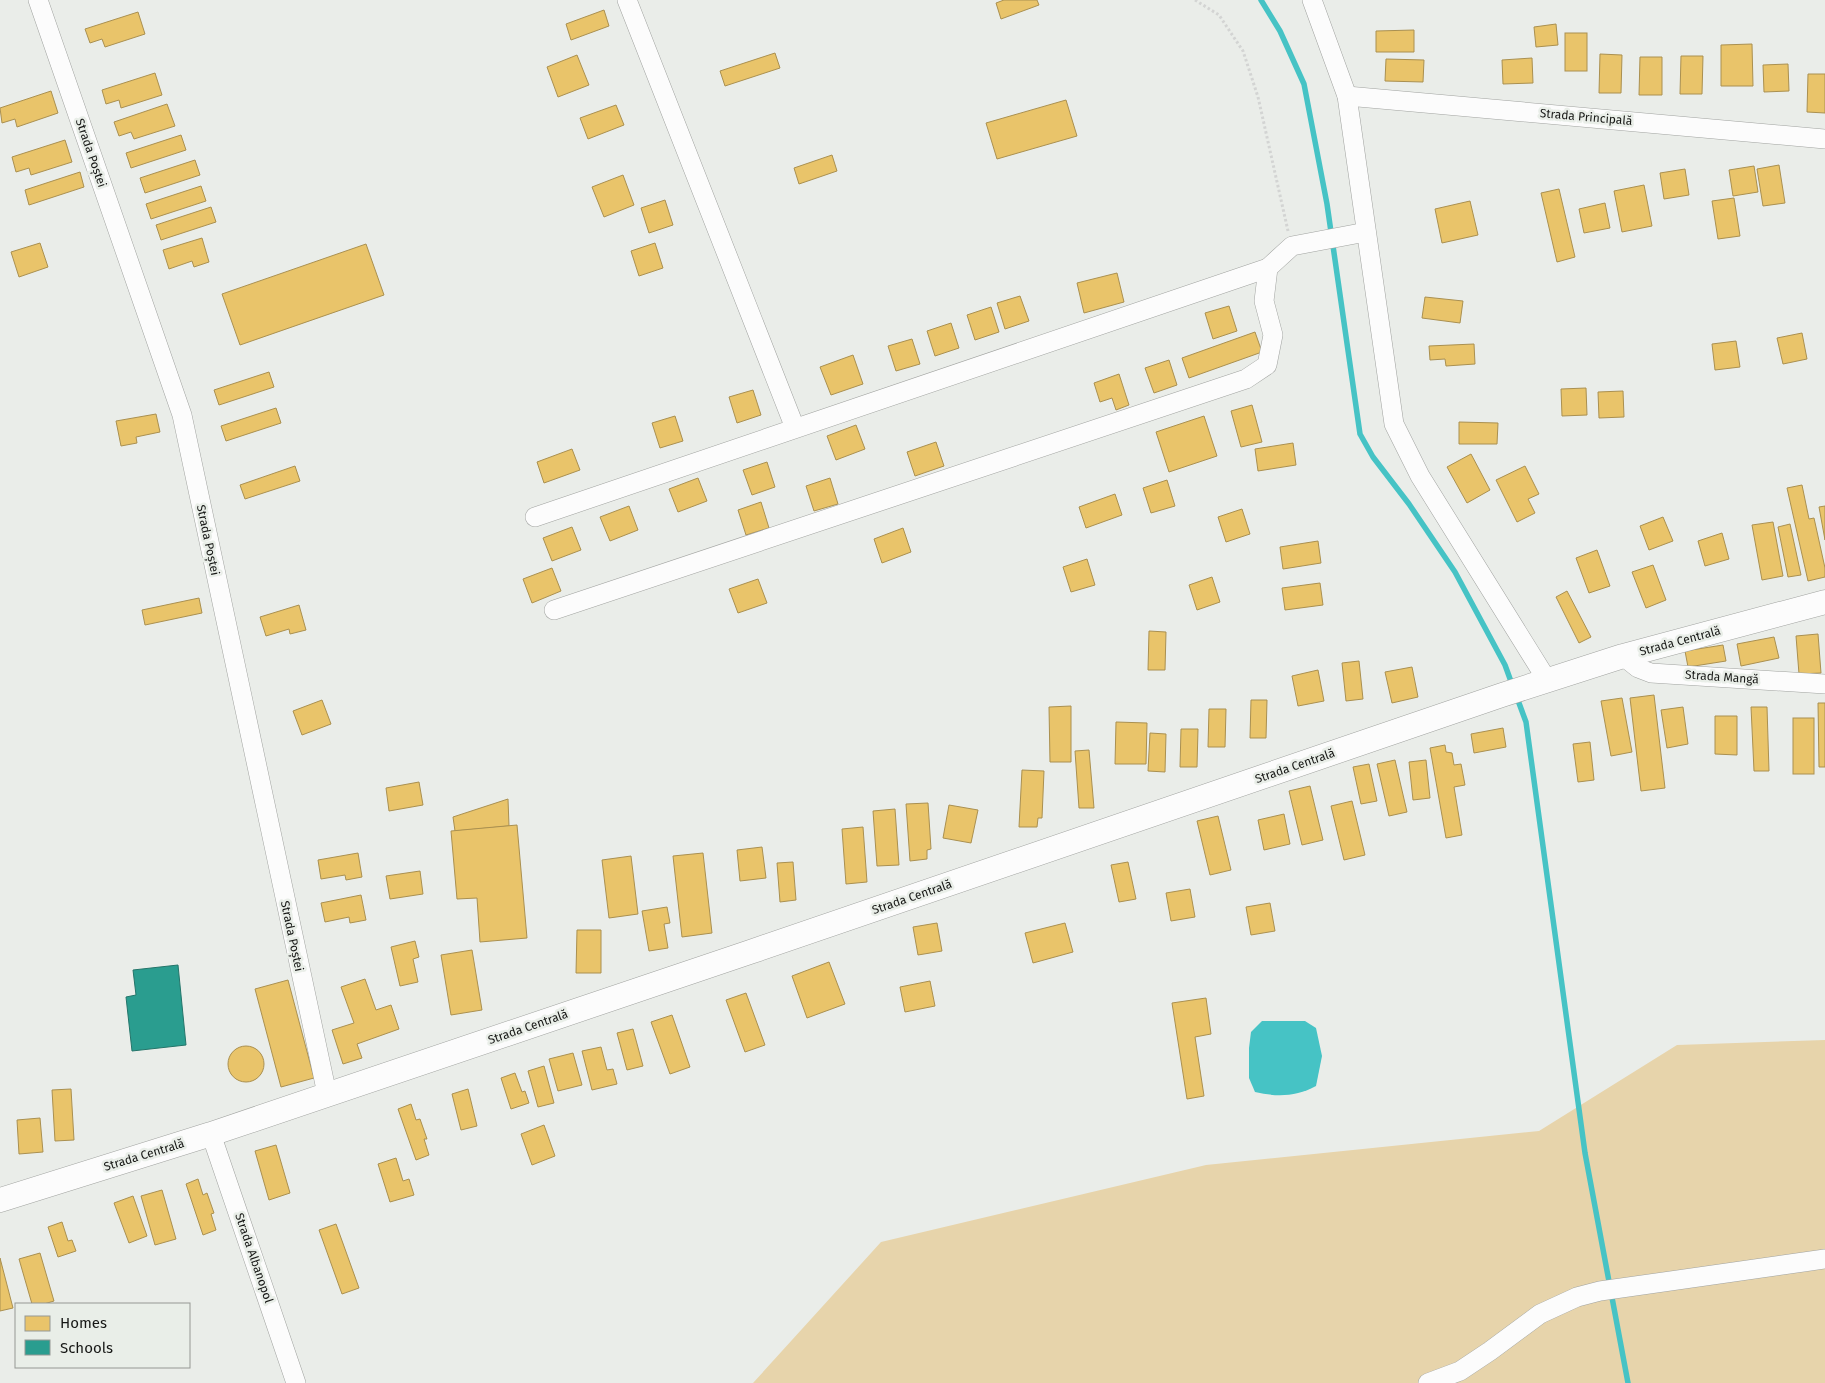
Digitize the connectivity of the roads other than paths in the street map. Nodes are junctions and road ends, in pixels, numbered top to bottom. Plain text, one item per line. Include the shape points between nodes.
1 (38, 0) edge
2 (627, 0) edge
3 (1312, 0) edge
4 (1347, 96) junction
5 (1825, 139) edge
6 (1366, 232) junction
7 (1268, 268) junction
8 (795, 428) junction
9 (535, 517) dead end
10 (1825, 602) edge
11 (554, 610) dead end
12 (1623, 656) junction
13 (1538, 684) junction
14 (1825, 684) edge
15 (327, 1094) junction
16 (211, 1134) junction
17 (0, 1200) edge
18 (1825, 1259) edge
19 (296, 1383) edge
20 (1428, 1383) edge

1 - 15 street, Strada Poștei via 182,415
2 - 8 street
3 - 4 street
4 - 5 street, Strada Principală
4 - 6 street
6 - 7 street via 1292,246
6 - 13 street via 1394,424
7 - 8 street
7 - 11 street via 1264,301 1273,335 1267,365 1246,379
8 - 9 street
10 - 12 main road, Strada Centrală
12 - 13 main road, Strada Centrală
12 - 14 street, Strada Mangă via 1651,673
13 - 15 main road, Strada Centrală
15 - 16 main road, Strada Centrală
16 - 17 main road, Strada Centrală
16 - 19 street, Strada Albanopol
18 - 20 street via 1577,1297 1540,1314 1460,1371

